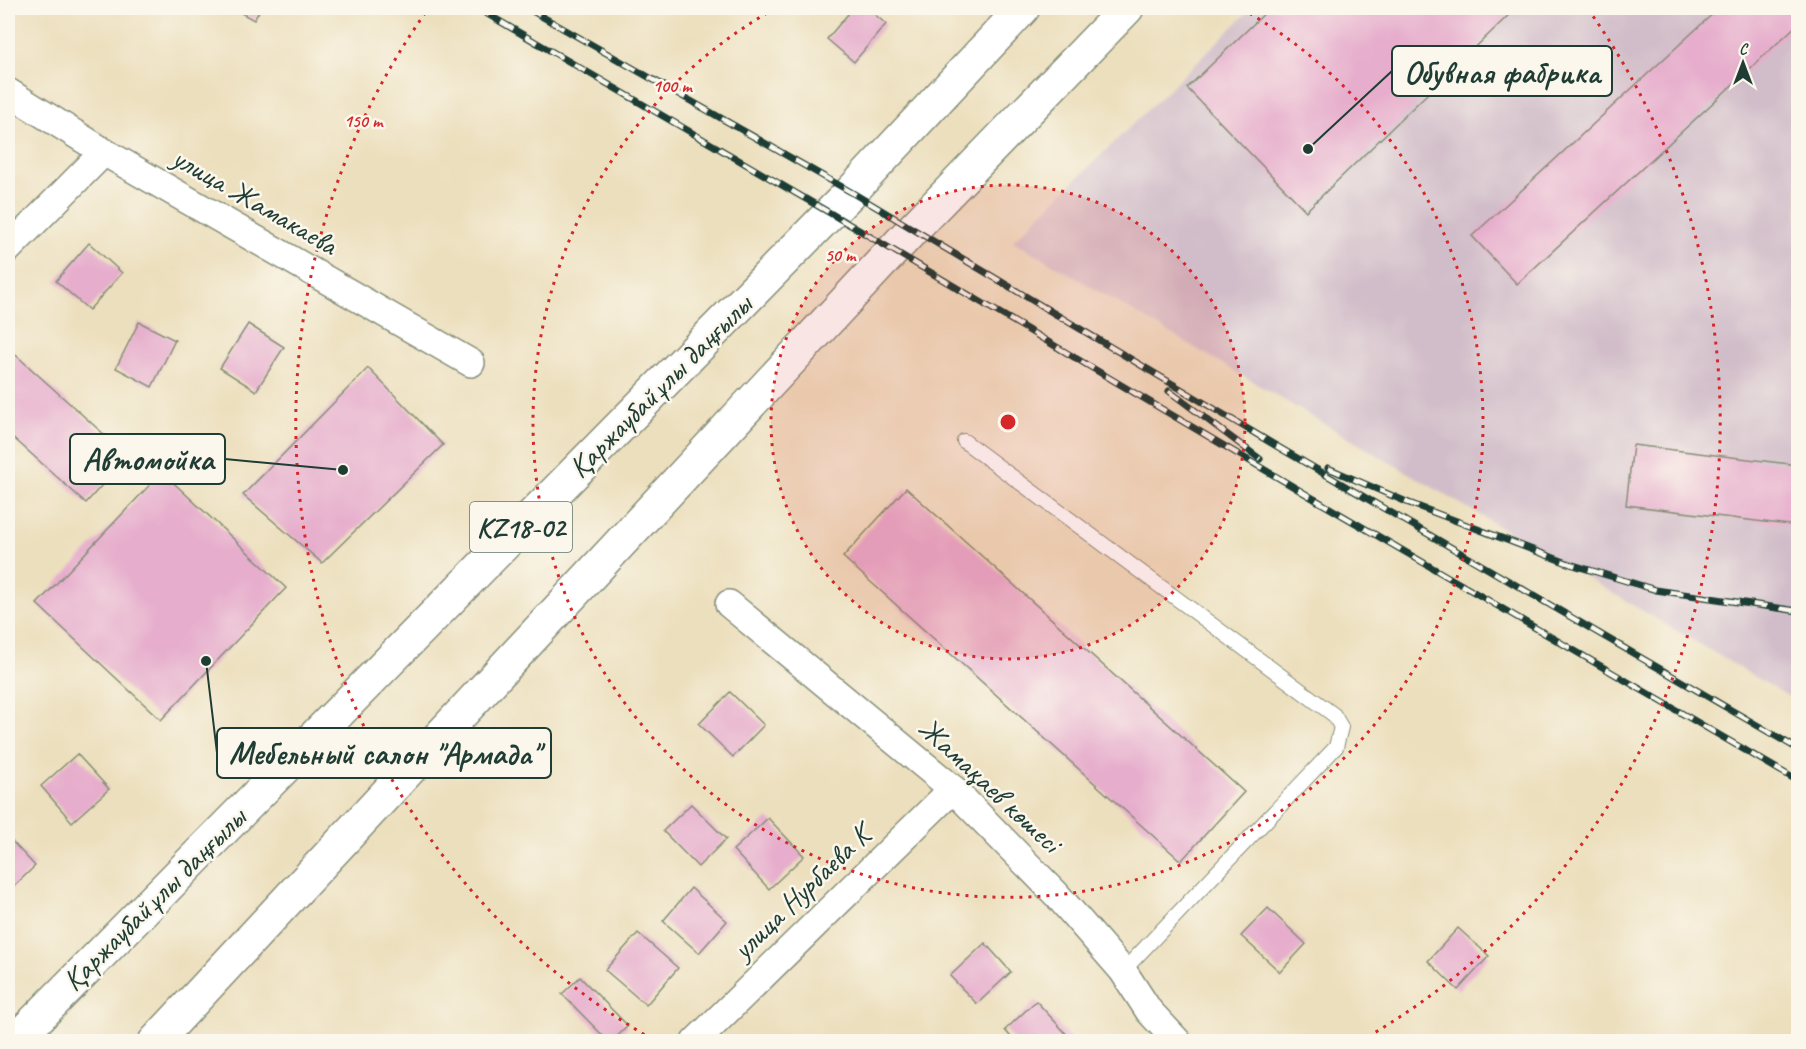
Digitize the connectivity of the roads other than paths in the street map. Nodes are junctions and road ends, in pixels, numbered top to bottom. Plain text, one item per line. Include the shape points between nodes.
1 (1023, 8) edge
2 (1126, 8) edge
3 (8, 93) edge
4 (104, 152) junction
5 (8, 249) edge
6 (471, 363) dead end
7 (964, 441) dead end
8 (729, 604) dead end
9 (953, 789) junction
10 (1123, 971) junction
11 (14, 1041) edge
12 (155, 1041) edge
13 (695, 1041) edge
14 (1178, 1041) edge

1 - 11 highway, Қаржаубайұлы даңғылы / KZ18-02 via 850,192
2 - 12 highway, KZ18-02 via 913,230
3 - 4 street, улица Жамакаева
4 - 5 street
4 - 6 street, улица Жамакаева
7 - 10 lane via 1334,715 1341,727 1336,747
8 - 9 street, Жамақаев көшесі
9 - 10 street, Жамақаев көшесі via 1057,895
9 - 13 street, улица Нурбаева К
10 - 14 street, Жамақаев көшесі via 1149,1011

